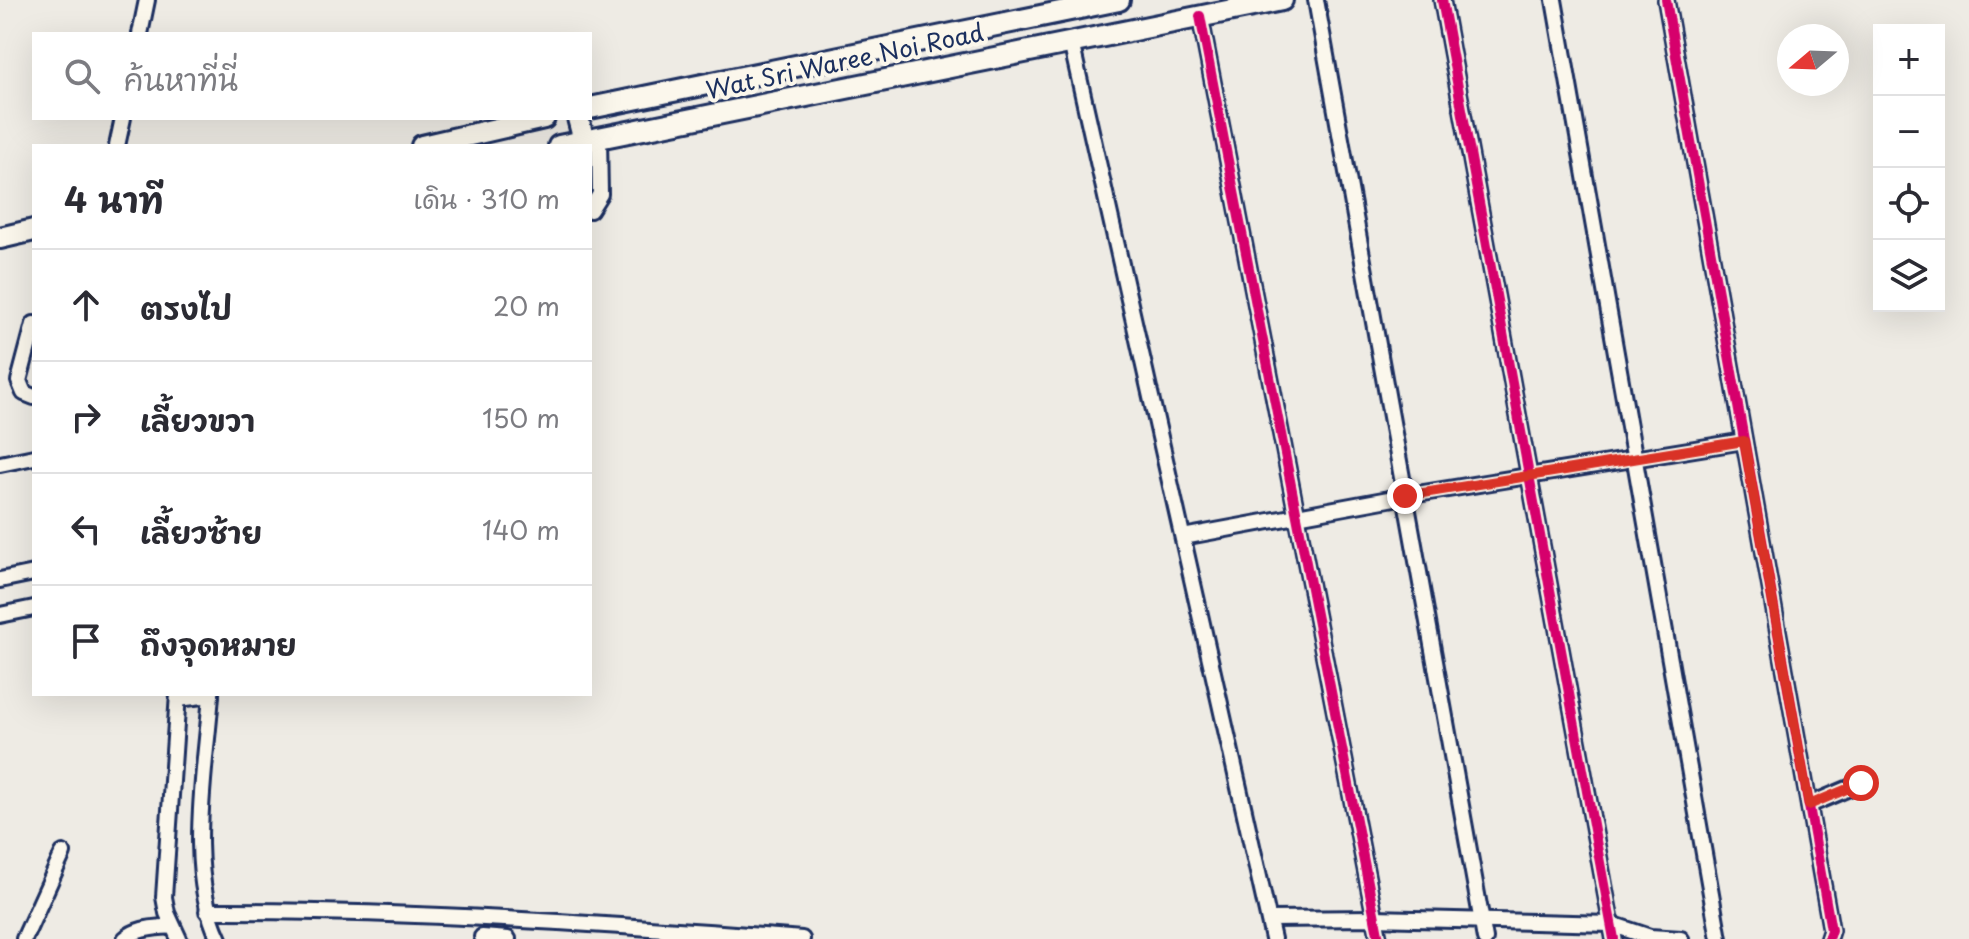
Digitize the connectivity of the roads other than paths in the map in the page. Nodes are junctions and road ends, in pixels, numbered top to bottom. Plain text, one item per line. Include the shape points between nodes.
1 (147, 0) edge
2 (1119, 0) edge
3 (1282, 0) edge
4 (1316, 0) edge
5 (1442, 0) edge
6 (1554, 0) edge
7 (1666, 0) edge
8 (1200, 16) junction
9 (140, 32) edge
10 (1071, 42) junction
11 (592, 108) edge
12 (123, 120) edge
13 (535, 120) edge
14 (579, 120) edge
15 (591, 140) junction
16 (117, 144) edge
17 (431, 144) edge
18 (570, 144) edge
19 (592, 144) edge
20 (592, 146) edge
21 (592, 207) edge
22 (32, 230) edge
23 (0, 238) edge
24 (32, 332) edge
25 (32, 396) edge
26 (1744, 441) junction
27 (32, 457) edge
28 (1634, 459) junction
29 (0, 464) edge
30 (1530, 476) junction
31 (1405, 496) junction
32 (1296, 516) junction
33 (1183, 537) junction
34 (32, 573) edge
35 (0, 580) edge
36 (32, 608) edge
37 (0, 615) edge
38 (178, 696) edge
39 (211, 696) edge
40 (1861, 783) dead end
41 (1809, 805) junction
42 (63, 853) dead end
43 (207, 911) junction
44 (484, 917) junction
45 (1374, 918) junction
46 (1269, 919) junction
47 (1482, 920) junction
48 (176, 932) edge
49 (1613, 932) edge
50 (654, 934) edge
51 (482, 938) edge
52 (1648, 938) edge
53 (24, 939) edge
54 (125, 939) edge
55 (219, 939) edge
56 (508, 939) edge
57 (802, 939) edge
58 (1273, 939) edge
59 (1379, 939) edge
60 (1485, 939) edge
61 (1681, 939) edge
62 (1719, 939) edge
63 (1828, 939) edge

1 - 9 street
2 - 11 main road, Wat Sri Waree Noi Road
3 - 8 main road, Wat Sri Waree Noi Road
4 - 31 street
5 - 30 street
6 - 28 street
7 - 26 street
8 - 10 main road, Wat Sri Waree Noi Road
8 - 32 street
10 - 15 main road, Wat Sri Waree Noi Road
10 - 33 street
12 - 16 street
13 - 17 main road
14 - 15 main road
15 - 18 main road, Wat Sri Waree Noi Road
15 - 19 street
20 - 21 street via 600,194
22 - 23 main road
24 - 25 street via 19,381
26 - 28 street
26 - 41 street
27 - 29 street
28 - 30 street
28 - 62 street
30 - 31 street
30 - 49 street
31 - 32 street
31 - 47 street
32 - 33 street
32 - 45 street
33 - 46 street
34 - 35 street
36 - 37 street
38 - 48 street via 164,897
39 - 43 street via 202,810
40 - 41 street
41 - 63 street via 1831,930
42 - 53 street
43 - 44 street
43 - 55 street
44 - 50 street
44 - 51 street
45 - 46 street
45 - 47 street
45 - 59 street
46 - 58 street
47 - 49 street
47 - 60 street
48 - 54 street via 141,929
49 - 52 street
50 - 57 street
51 - 56 street
52 - 61 street

